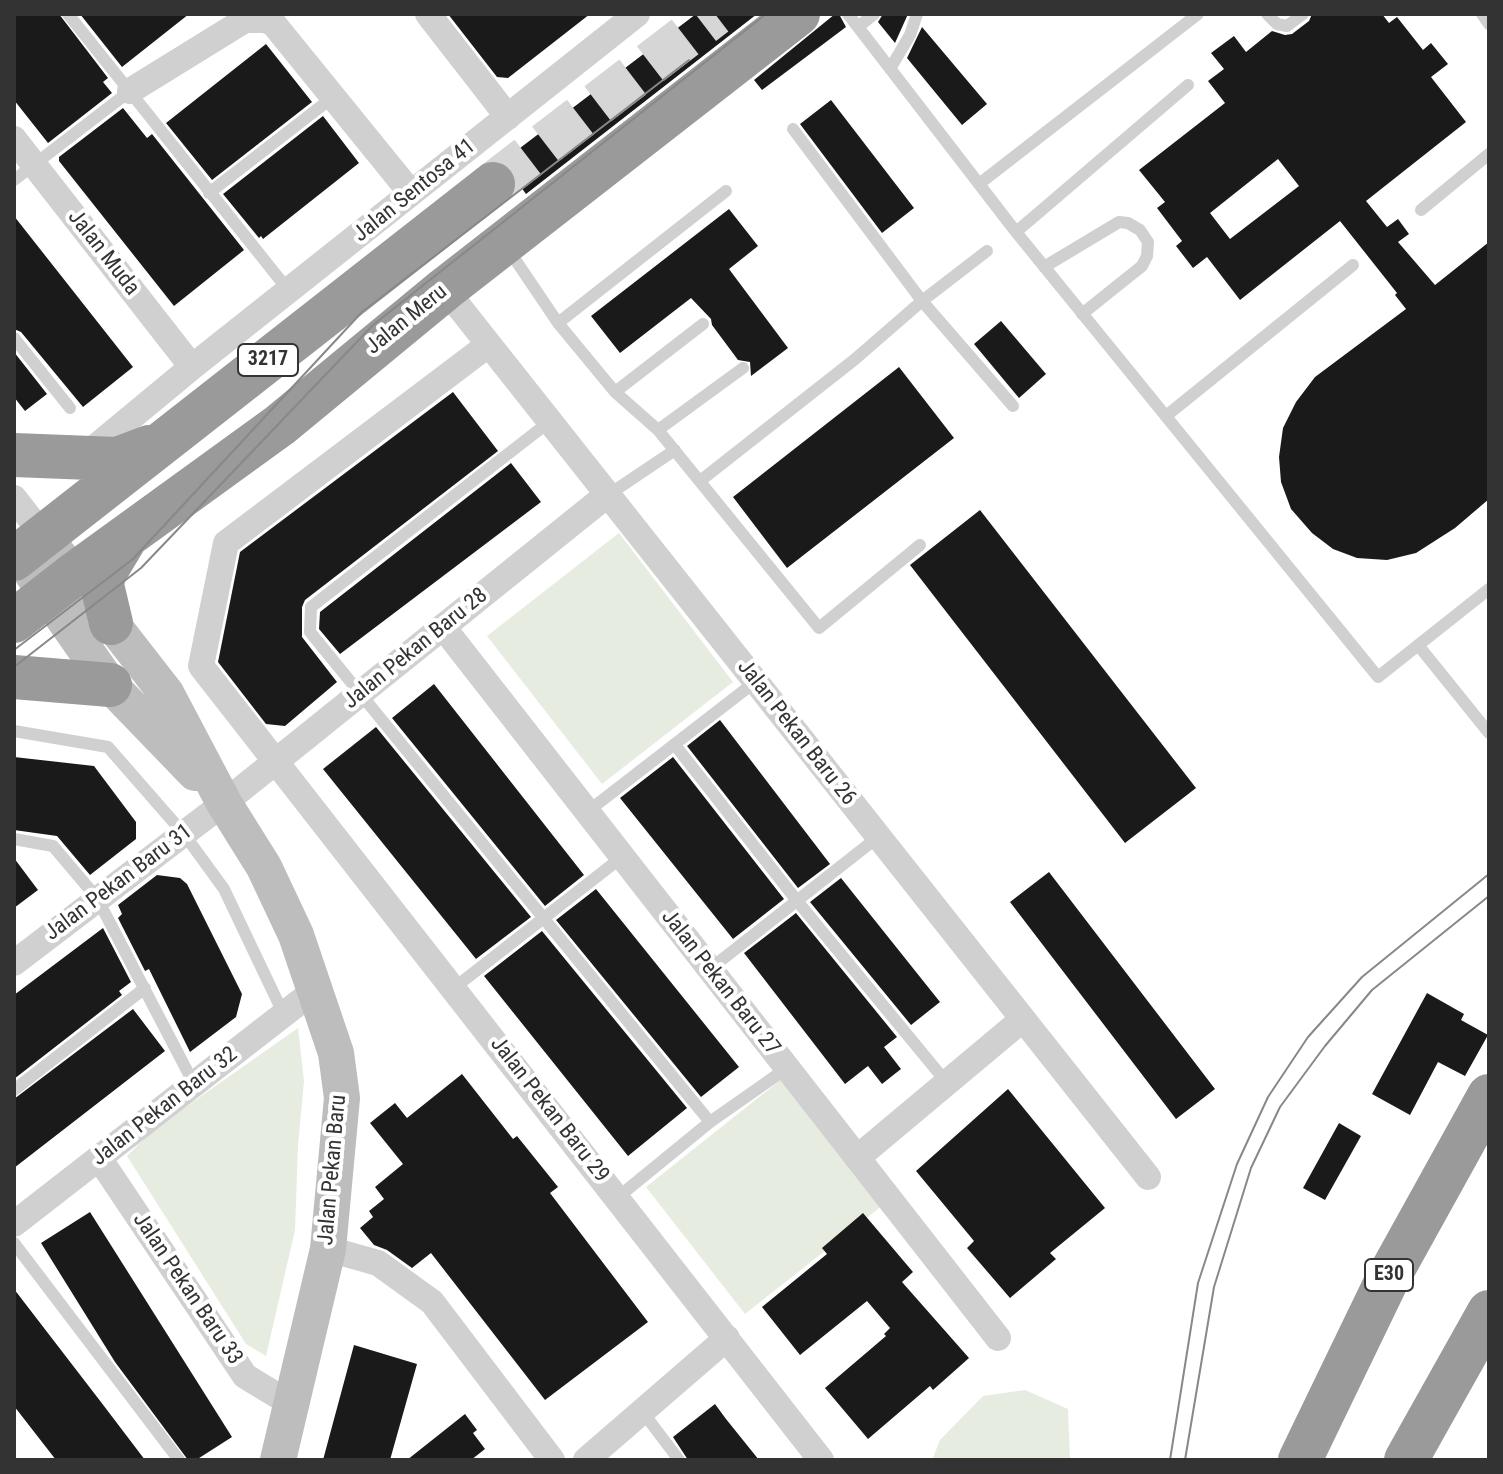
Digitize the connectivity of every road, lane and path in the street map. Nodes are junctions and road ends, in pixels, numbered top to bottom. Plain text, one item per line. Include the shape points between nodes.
1 (68, 14) edge
2 (637, 14) edge
3 (798, 14) edge
4 (848, 14) edge
5 (874, 14) edge
6 (917, 14) edge
7 (1198, 14) edge
8 (1267, 14) edge
9 (1303, 14) edge
10 (1482, 14) edge
11 (430, 15) edge
12 (1489, 24) edge
13 (858, 27) junction
14 (890, 69) junction
15 (1188, 85) dead end
16 (130, 91) junction
17 (333, 97) junction
18 (508, 117) junction
19 (793, 129) dead end
20 (14, 139) edge
21 (1489, 154) edge
22 (24, 172) edge
23 (493, 184) tunnel mouth
24 (979, 184) junction
25 (726, 191) dead end
26 (209, 193) junction
27 (411, 193) junction
28 (1421, 210) dead end
29 (1016, 232) junction
30 (504, 243) junction
31 (987, 251) dead end
32 (1353, 265) dead end
33 (1044, 267) junction
34 (445, 289) junction
35 (289, 291) junction
36 (922, 301) junction
37 (1082, 314) junction
38 (558, 323) junction
39 (703, 324) dead end
40 (14, 338) edge
41 (488, 345) junction
42 (192, 367) junction
43 (743, 368) dead end
44 (615, 392) junction
45 (1013, 406) dead end
46 (70, 408) dead end
47 (1166, 416) junction
48 (549, 422) junction
49 (658, 430) junction
50 (163, 442) junction
51 (675, 450) junction
52 (14, 455) edge
53 (81, 459) junction
54 (700, 481) junction
55 (607, 495) junction
56 (14, 498) edge
57 (126, 537) junction
58 (920, 545) dead end
59 (23, 549) edge
60 (60, 584) junction
61 (1489, 589) edge
62 (14, 621) edge
63 (111, 623) junction
64 (443, 627) junction
65 (1418, 645) junction
66 (14, 677) edge
67 (755, 682) junction
68 (110, 685) junction
69 (362, 692) junction
70 (14, 731) edge
71 (1489, 733) edge
72 (675, 745) junction
73 (277, 761) junction
74 (224, 803) junction
75 (587, 812) junction
76 (184, 834) junction
77 (878, 837) junction
78 (14, 839) edge
79 (622, 857) junction
80 (97, 898) junction
81 (798, 902) junction
82 (544, 918) junction
83 (14, 963) edge
84 (710, 969) junction
85 (145, 988) junction
86 (454, 988) junction
87 (315, 990) junction
88 (284, 1015) junction
89 (1023, 1019) junction
90 (787, 1068) junction
91 (947, 1083) junction
92 (194, 1084) junction
93 (14, 1090) edge
94 (1489, 1096) edge
95 (710, 1122) junction
96 (99, 1158) junction
97 (857, 1158) junction
98 (1148, 1177) dead end
99 (617, 1198) junction
100 (14, 1224) edge
101 (14, 1243) edge
102 (328, 1249) junction
103 (1489, 1312) edge
104 (727, 1338) junction
105 (998, 1338) dead end
106 (291, 1404) junction
107 (642, 1411) junction
108 (179, 1460) edge
109 (278, 1460) edge
110 (552, 1460) edge
111 (586, 1460) edge
112 (679, 1460) edge
113 (821, 1460) edge
114 (1300, 1460) edge
115 (1406, 1460) edge

1 - 16 lane
2 - 18 street, Jalan Sentosa 41
3 - 30 highway, Jalan Meru / 3217
4 - 13 lane
5 - 13 lane
6 - 14 lane
7 - 24 lane
8 - 9 lane via 1287,26
10 - 12 lane
11 - 18 street
13 - 14 lane
14 - 24 lane
15 - 29 lane
16 - 17 street via 254,18 273,23
16 - 22 lane
16 - 26 lane
17 - 26 lane
17 - 27 street
18 - 27 street, Jalan Sentosa 41
19 - 36 lane
20 - 22 street, Jalan Muda
21 - 28 lane
22 - 42 street, Jalan Muda
23 - 50 highway, 3217
24 - 29 lane
25 - 38 lane
26 - 35 lane
27 - 35 street, Jalan Sentosa 41
29 - 33 lane
30 - 34 highway, Jalan Meru / 3217
30 - 38 lane
31 - 36 lane
32 - 47 lane
33 - 37 lane
33 - 37 lane via 1119,222 1140,230 1148,242 1142,266
34 - 41 street, Jalan Pekan Baru 26
34 - 57 highway, Jalan Meru / 3217 via 280,425
35 - 42 street, Jalan Sentosa 41
36 - 45 lane
36 - 54 lane
37 - 47 lane
38 - 44 lane
39 - 44 lane
40 - 46 lane
41 - 48 street, Jalan Pekan Baru 26
41 - 73 street, Jalan Pekan Baru 29 via 226,543 201,666
42 - 53 street, Jalan Sentosa 41
43 - 49 lane
44 - 49 lane
47 - 65 lane via 1378,677
48 - 55 street, Jalan Pekan Baru 26
48 - 69 lane via 311,607 310,632
49 - 51 lane
50 - 53 highway via 117,459
50 - 59 highway, 3217
51 - 54 lane
51 - 55 lane
52 - 53 highway
54 - 58 lane via 819,628
55 - 64 street, Jalan Pekan Baru 28
55 - 67 street, Jalan Pekan Baru 26
56 - 59 street
57 - 60 highway, Jalan Meru / 3217
57 - 63 highway via 102,585
59 - 60 street, Jalan Pekan Baru
60 - 62 highway, Jalan Meru / 3217
60 - 63 street, Jalan Pekan Baru
60 - 68 street, Jalan Pekan Baru
61 - 65 lane
63 - 74 street, Jalan Pekan Baru via 166,693
64 - 69 street, Jalan Pekan Baru 28
64 - 75 street, Jalan Pekan Baru 27
65 - 71 lane
66 - 68 highway
67 - 72 lane
67 - 77 street, Jalan Pekan Baru 26
68 - 74 street, Jalan Pekan Baru
69 - 73 street, Jalan Pekan Baru 28
69 - 82 lane
70 - 76 lane via 108,747
72 - 75 lane
72 - 81 lane
73 - 74 street, Jalan Pekan Baru 28
73 - 86 street, Jalan Pekan Baru 29
74 - 76 street, Jalan Pekan Baru 31
74 - 87 street, Jalan Pekan Baru via 264,867
75 - 79 street, Jalan Pekan Baru 27
76 - 80 street, Jalan Pekan Baru 31
76 - 88 lane via 224,889
77 - 81 lane
77 - 89 street, Jalan Pekan Baru 26
78 - 80 lane via 53,846
79 - 82 lane
79 - 84 street, Jalan Pekan Baru 27
80 - 83 street, Jalan Pekan Baru 31
80 - 85 lane
81 - 84 lane
81 - 91 lane
82 - 86 lane
82 - 95 lane
84 - 90 street, Jalan Pekan Baru 27
85 - 92 lane
85 - 93 lane
86 - 99 street, Jalan Pekan Baru 29
87 - 88 street, Jalan Pekan Baru 32
87 - 102 street, Jalan Pekan Baru via 336,1053 342,1098
88 - 92 street, Jalan Pekan Baru 32
89 - 91 street
89 - 98 street, Jalan Pekan Baru 26
90 - 95 lane
90 - 97 street, Jalan Pekan Baru 27
91 - 97 street
92 - 96 street, Jalan Pekan Baru 32
94 - 114 highway, E30 via 1387,1280
95 - 99 lane
96 - 100 street, Jalan Pekan Baru 32
96 - 106 street, Jalan Pekan Baru 33 via 245,1376
97 - 105 street, Jalan Pekan Baru 27
99 - 104 street, Jalan Pekan Baru 29
101 - 108 lane
102 - 106 street, Jalan Pekan Baru
102 - 110 street via 378,1263 432,1302
103 - 115 highway
104 - 107 street
104 - 113 street, Jalan Pekan Baru 29
106 - 109 street, Jalan Pekan Baru
107 - 111 street
107 - 112 lane

